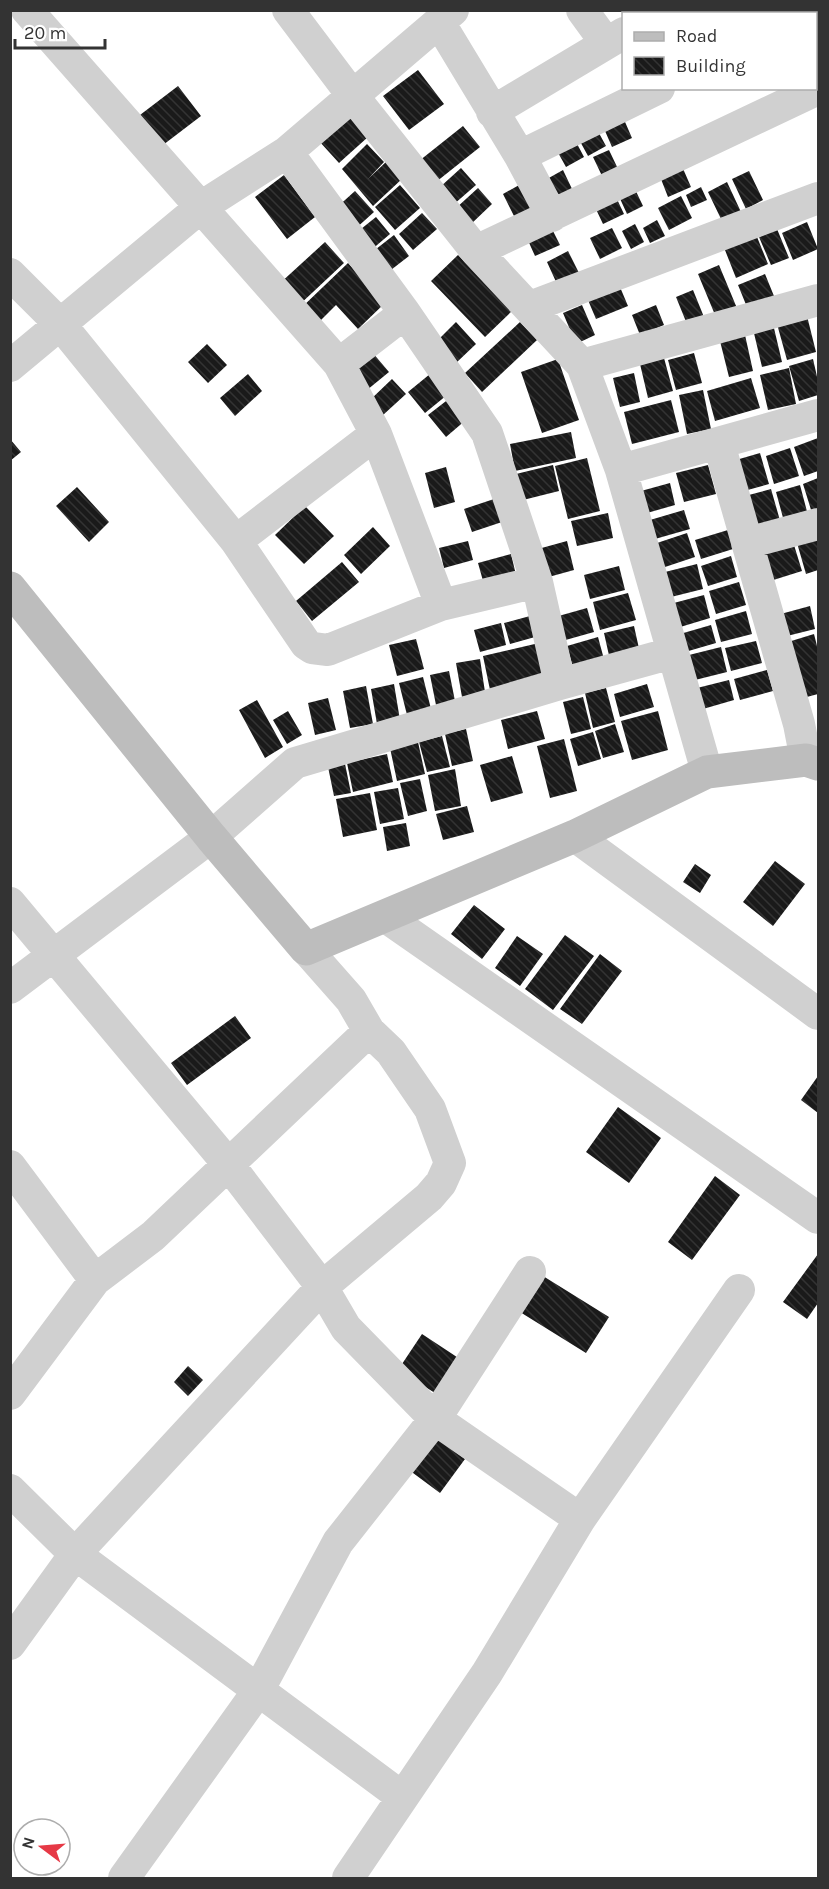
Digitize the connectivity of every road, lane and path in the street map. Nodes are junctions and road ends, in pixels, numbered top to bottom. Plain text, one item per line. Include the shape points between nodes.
1 (27, 10) edge
2 (288, 10) edge
3 (582, 10) edge
4 (446, 16) edge
5 (615, 38) edge
6 (654, 90) edge
7 (817, 90) edge
8 (351, 95) junction
9 (492, 112) junction
10 (287, 152) junction
11 (520, 156) junction
12 (819, 198) edge
13 (201, 207) junction
14 (552, 216) junction
15 (476, 251) junction
16 (10, 274) edge
17 (819, 300) edge
18 (530, 307) junction
19 (405, 312) junction
20 (61, 325) junction
21 (339, 364) junction
22 (582, 365) junction
23 (10, 366) edge
24 (819, 415) edge
25 (376, 434) junction
26 (719, 444) junction
27 (621, 470) junction
28 (819, 524) edge
29 (236, 541) junction
30 (747, 543) junction
31 (537, 582) junction
32 (10, 588) edge
33 (441, 605) junction
34 (672, 653) junction
35 (560, 684) junction
36 (809, 721) edge
37 (812, 762) edge
38 (707, 772) junction
39 (575, 836) junction
40 (211, 837) junction
41 (10, 903) edge
42 (386, 917) junction
43 (306, 949) junction
44 (54, 956) junction
45 (10, 988) edge
46 (819, 1014) edge
47 (369, 1031) junction
48 (229, 1165) junction
49 (10, 1166) edge
50 (819, 1218) edge
51 (530, 1272) dead end
52 (95, 1280) junction
53 (322, 1287) junction
54 (739, 1290) dead end
55 (10, 1394) edge
56 (435, 1419) junction
57 (10, 1490) edge
58 (580, 1519) junction
59 (75, 1554) junction
60 (10, 1644) edge
61 (258, 1691) junction
62 (402, 1797) junction
63 (124, 1878) edge
64 (348, 1878) edge

1 - 13 street
2 - 8 street
3 - 5 street
4 - 8 street
4 - 9 street
5 - 9 street
6 - 11 street
7 - 14 street
8 - 10 street
8 - 15 street
9 - 11 street
10 - 13 street
10 - 19 street
11 - 14 street
12 - 18 street
13 - 20 street
13 - 21 street
14 - 15 street
15 - 18 street
16 - 20 street
17 - 22 street
18 - 22 street
19 - 21 street
19 - 31 street via 487,433
20 - 23 street
20 - 29 street
21 - 25 street
22 - 27 street
24 - 26 street
25 - 29 street
25 - 33 street
26 - 27 street
26 - 30 street
27 - 34 street
28 - 30 street
29 - 33 street via 312,648 328,650
30 - 36 street
31 - 33 street
31 - 35 street
32 - 40 street
34 - 35 street
34 - 38 street
35 - 40 street via 294,764
36 - 37 street
37 - 38 street
38 - 39 street
39 - 42 street
39 - 46 street
40 - 43 street
40 - 44 street
41 - 44 street
42 - 43 street
42 - 50 street
43 - 47 street via 351,1000
44 - 45 street
44 - 48 street
47 - 48 street
47 - 53 street via 391,1052 430,1109 450,1163 429,1197
48 - 52 street via 153,1236
48 - 53 street
49 - 52 street
51 - 56 street
52 - 55 street
53 - 56 street via 346,1328
53 - 59 street
54 - 58 street
56 - 58 street
56 - 61 street via 338,1542
57 - 59 street
58 - 62 street via 487,1673
59 - 60 street
59 - 61 street
61 - 62 street
61 - 63 street
62 - 64 street

